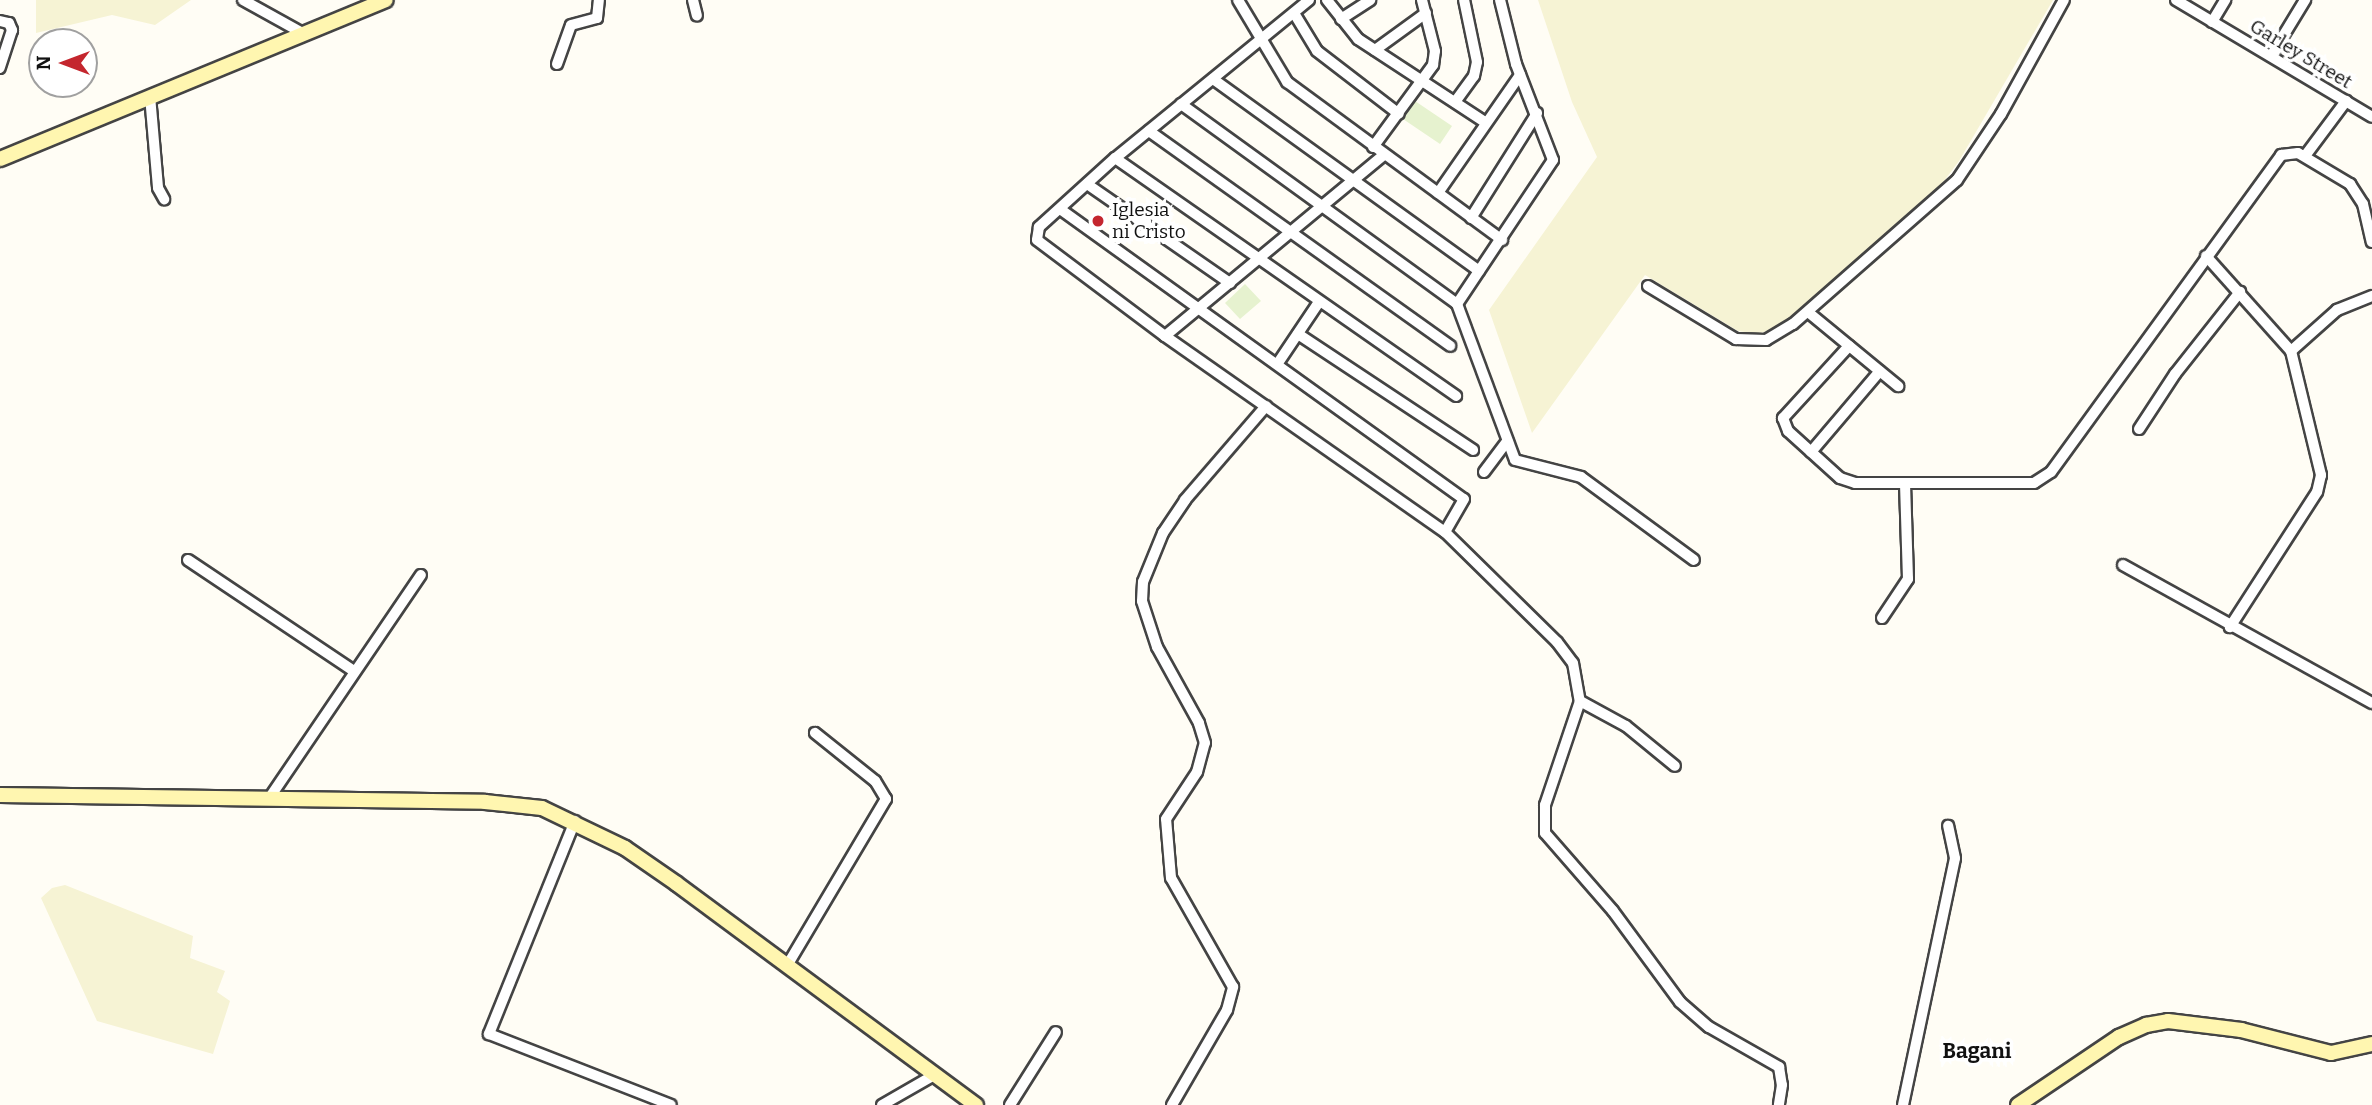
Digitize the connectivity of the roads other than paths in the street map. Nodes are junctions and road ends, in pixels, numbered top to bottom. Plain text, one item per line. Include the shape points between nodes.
1 (243, 0) edge
2 (383, 0) edge
3 (598, 0) edge
4 (693, 0) edge
5 (1238, 0) edge
6 (1309, 0) edge
7 (1327, 0) edge
8 (1370, 0) edge
9 (1422, 0) edge
10 (1464, 0) edge
11 (1500, 0) edge
12 (2064, 0) edge
13 (2176, 0) edge
14 (2225, 0) edge
15 (2305, 0) edge
16 (1294, 13) junction
17 (1426, 13) junction
18 (697, 16) dead end
19 (1340, 19) junction
20 (0, 21) edge
21 (2212, 22) junction
22 (304, 34) junction
23 (1260, 41) junction
24 (1375, 50) junction
25 (2271, 56) junction
26 (557, 64) dead end
27 (0, 68) edge
28 (1520, 75) junction
29 (1213, 79) junction
30 (1422, 83) junction
31 (150, 96) junction
32 (2346, 101) junction
33 (1455, 102) junction
34 (1181, 104) junction
35 (1537, 113) junction
36 (1399, 114) junction
37 (2372, 117) edge
38 (1485, 122) junction
39 (1149, 131) junction
40 (1373, 147) junction
41 (1384, 155) junction
42 (2305, 156) junction
43 (1115, 158) junction
44 (0, 159) edge
45 (1353, 180) junction
46 (1087, 184) junction
47 (1437, 193) junction
48 (164, 199) dead end
49 (1322, 206) junction
50 (1060, 209) junction
51 (1471, 218) junction
52 (1291, 232) junction
53 (1502, 240) junction
54 (2372, 242) edge
55 (2206, 256) junction
56 (1258, 259) junction
57 (1479, 271) junction
58 (1230, 283) junction
59 (1648, 286) dead end
60 (2240, 292) junction
61 (2372, 296) edge
62 (1319, 302) junction
63 (1457, 304) junction
64 (1199, 308) junction
65 (1808, 312) junction
66 (1297, 334) junction
67 (1165, 336) junction
68 (1450, 346) dead end
69 (1849, 346) junction
70 (2291, 351) junction
71 (1278, 363) junction
72 (1880, 371) junction
73 (1898, 386) dead end
74 (1456, 396) dead end
75 (1266, 406) junction
76 (2139, 429) dead end
77 (1507, 441) junction
78 (1473, 450) dead end
79 (1811, 452) junction
80 (1484, 472) dead end
81 (1905, 484) junction
82 (1445, 532) junction
83 (188, 560) dead end
84 (1693, 560) dead end
85 (2123, 565) dead end
86 (421, 575) dead end
87 (1882, 618) dead end
88 (2230, 627) junction
89 (354, 671) junction
90 (1580, 701) junction
91 (2372, 703) edge
92 (815, 733) dead end
93 (1675, 766) dead end
94 (0, 795) edge
95 (268, 800) junction
96 (575, 821) junction
97 (1948, 826) dead end
98 (788, 964) junction
99 (1056, 1032) dead end
100 (2372, 1044) edge
101 (936, 1074) junction
102 (671, 1105) edge
103 (882, 1105) edge
104 (976, 1105) edge
105 (1010, 1105) edge
106 (1172, 1105) edge
107 (1779, 1105) edge
108 (1903, 1105) edge
109 (2018, 1105) edge

1 - 22 street
2 - 22 street
3 - 26 street via 597,19 571,25
4 - 18 street
5 - 23 street
6 - 16 street
7 - 19 street
8 - 19 street
9 - 17 street
10 - 33 street via 1477,62 1474,76
11 - 28 street
12 - 65 street via 2001,114 1957,180
13 - 21 street, Garley Street
14 - 21 street
15 - 25 street
16 - 23 street
16 - 36 street via 1317,51
17 - 24 street
17 - 30 street via 1435,56
19 - 24 street
20 - 27 street via 9,23 12,30
21 - 25 street, Garley Street
22 - 31 street
23 - 29 street
23 - 40 street via 1287,82
24 - 30 street
25 - 32 street, Garley Street
28 - 35 street
28 - 38 street
29 - 34 street
29 - 45 street
30 - 33 street
30 - 36 street
31 - 44 street
31 - 48 street via 158,188
32 - 37 street, Garley Street
32 - 42 street
33 - 38 street
34 - 39 street
34 - 49 street
35 - 51 street
35 - 53 street via 1553,160
36 - 40 street
38 - 47 street
39 - 43 street
39 - 52 street
40 - 41 street
41 - 45 street
41 - 47 street
42 - 54 street via 2360,195
42 - 55 street via 2292,152 2276,159
43 - 46 street
43 - 56 street
45 - 49 street
45 - 57 street
46 - 50 street
46 - 58 street
47 - 51 street
49 - 52 street
49 - 63 street
50 - 64 street
50 - 67 street via 1039,227 1037,240
51 - 53 street
52 - 56 street
52 - 68 street
53 - 57 street
55 - 60 street
55 - 81 street via 2043,480 2024,485
56 - 58 street
56 - 62 street
57 - 63 street
58 - 64 street
59 - 65 street via 1736,339 1766,340
60 - 70 street
60 - 76 street via 2175,374
61 - 70 street via 2337,310
62 - 66 street
62 - 74 street
63 - 77 street
64 - 67 street
64 - 71 street
65 - 69 street
66 - 71 street
66 - 78 street
67 - 75 street
69 - 72 street
69 - 79 street via 1783,418 1784,426
70 - 88 street via 2320,484
71 - 82 street via 1464,499
72 - 73 street
72 - 79 street
75 - 82 street
75 - 106 street via 1185,500 1163,533 1143,582 1142,601 1157,647 1199,723 1205,743 1197,772 1166,818 1171,878 1233,987 1227,1010
77 - 80 street
77 - 84 street via 1514,460 1581,477
79 - 81 street via 1849,483
81 - 87 street via 1908,579
82 - 90 street via 1557,642 1573,663
83 - 89 street
85 - 88 street
86 - 89 street
88 - 91 street
89 - 95 street
90 - 93 street via 1626,726
90 - 107 street via 1545,804 1545,833 1613,911 1680,1002 1709,1027 1779,1067
92 - 98 street via 875,781 886,799
94 - 95 street
95 - 96 street via 485,802 542,808
96 - 98 street via 625,848
96 - 102 street via 489,1034
97 - 108 street via 1955,858
98 - 101 street
99 - 105 street
100 - 109 street via 2331,1053 2241,1030 2168,1021 2146,1024
101 - 103 street
101 - 104 street

